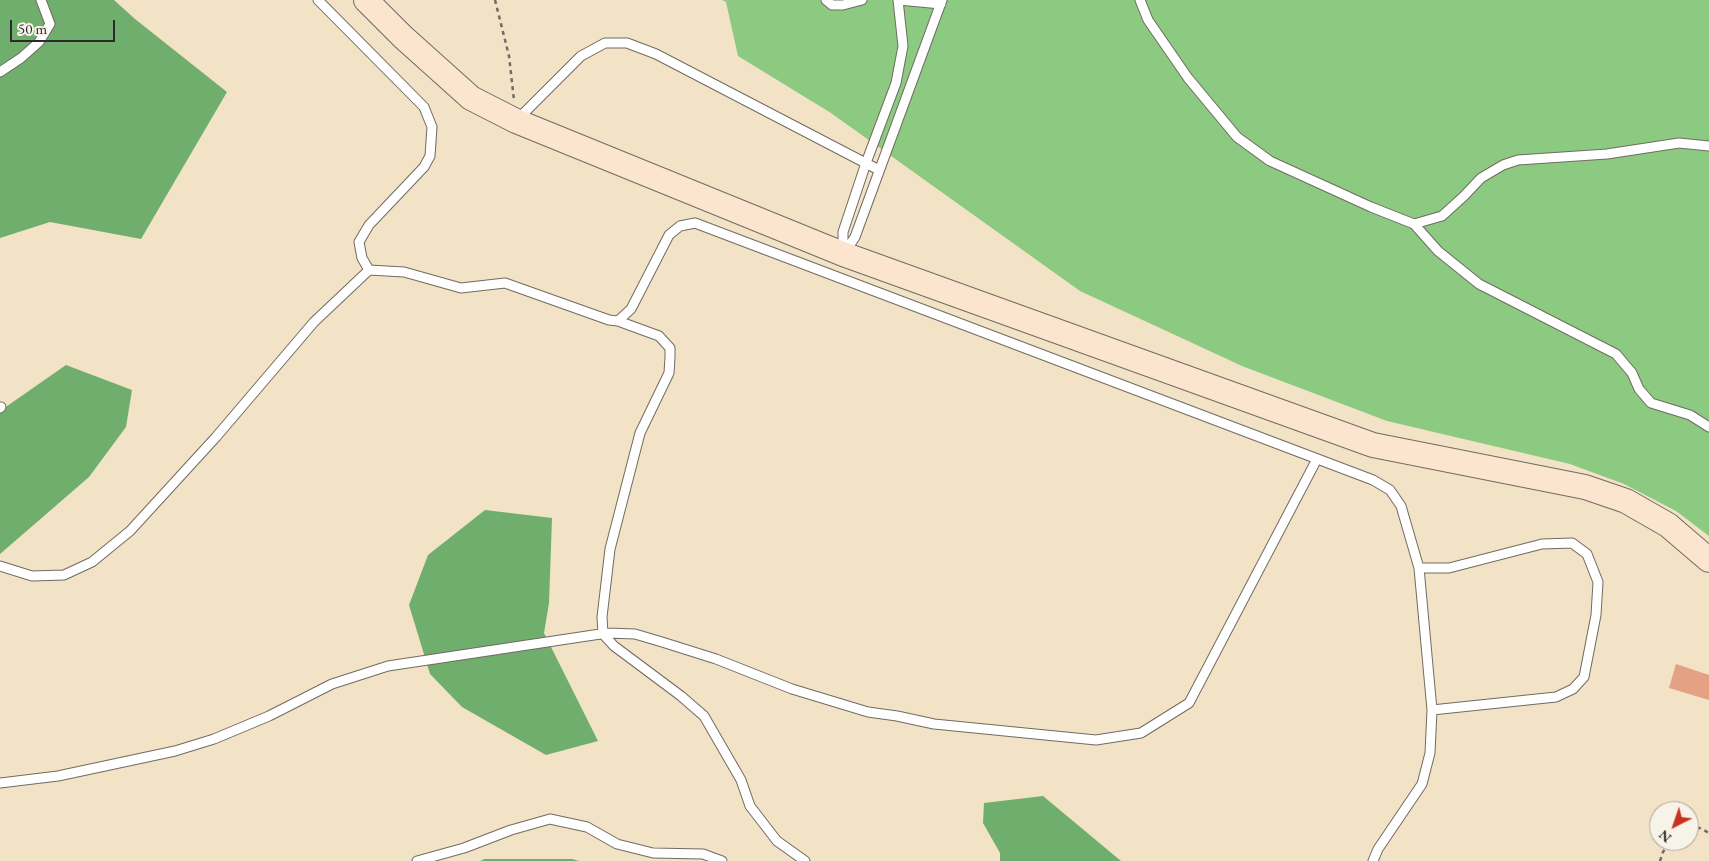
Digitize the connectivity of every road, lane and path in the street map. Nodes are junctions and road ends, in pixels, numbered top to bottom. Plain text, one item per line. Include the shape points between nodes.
1 (41, 0) edge
2 (318, 0) edge
3 (366, 0) edge
4 (495, 0) edge
5 (826, 0) edge
6 (862, 0) edge
7 (898, 0) edge
8 (1140, 0) edge
9 (941, 2) edge
10 (0, 72) edge
11 (516, 121) junction
12 (1709, 146) edge
13 (866, 163) junction
14 (879, 170) junction
15 (1414, 224) junction
16 (843, 254) junction
17 (369, 270) junction
18 (618, 321) junction
19 (1709, 427) edge
20 (1317, 459) junction
21 (1709, 560) edge
22 (0, 566) edge
23 (1419, 568) junction
24 (603, 634) junction
25 (1432, 710) junction
26 (0, 783) edge
27 (417, 861) edge
28 (722, 861) edge
29 (805, 861) edge
30 (1373, 861) edge

1 - 10 lane via 50,24 39,42
2 - 17 lane via 424,107 432,127 430,156 424,167 369,225 358,242
3 - 11 street via 471,98
4 - 11 path via 508,56
5 - 6 lane via 832,5
7 - 9 lane
7 - 13 lane via 903,46 896,83
8 - 15 lane via 1148,20 1188,78 1237,137 1270,161
9 - 14 lane
11 - 13 lane via 581,56 605,43 627,43 656,54
11 - 16 street
12 - 15 lane via 1679,142 1607,154 1518,160 1481,178 1442,216
13 - 14 lane
13 - 16 lane via 843,232
14 - 16 lane via 855,237
15 - 19 lane via 1438,251 1479,284 1616,354 1651,403 1690,415
16 - 21 street via 1373,445 1593,490 1626,501 1668,525
17 - 18 lane via 404,272 461,288 505,283
17 - 22 lane via 314,322 130,531 92,562 64,575 32,576
18 - 20 lane via 631,309 669,235 680,226 695,224
18 - 24 lane via 659,336 670,348 670,357 669,373 640,433 610,549
20 - 23 lane via 1373,480 1390,490 1401,506
20 - 24 lane via 1189,703 1141,733 1096,740 934,724 868,712 635,634
23 - 25 lane
23 - 25 lane via 1449,568 1542,544 1572,543 1587,554 1598,582 1596,615 1584,677 1573,689 1556,697
24 - 26 lane via 388,666 332,684 269,716 176,751 58,776
24 - 29 lane via 704,716 741,780 750,806 777,841
25 - 30 lane via 1430,753 1422,784
27 - 28 lane via 550,819 587,827 617,844 653,853 703,854

